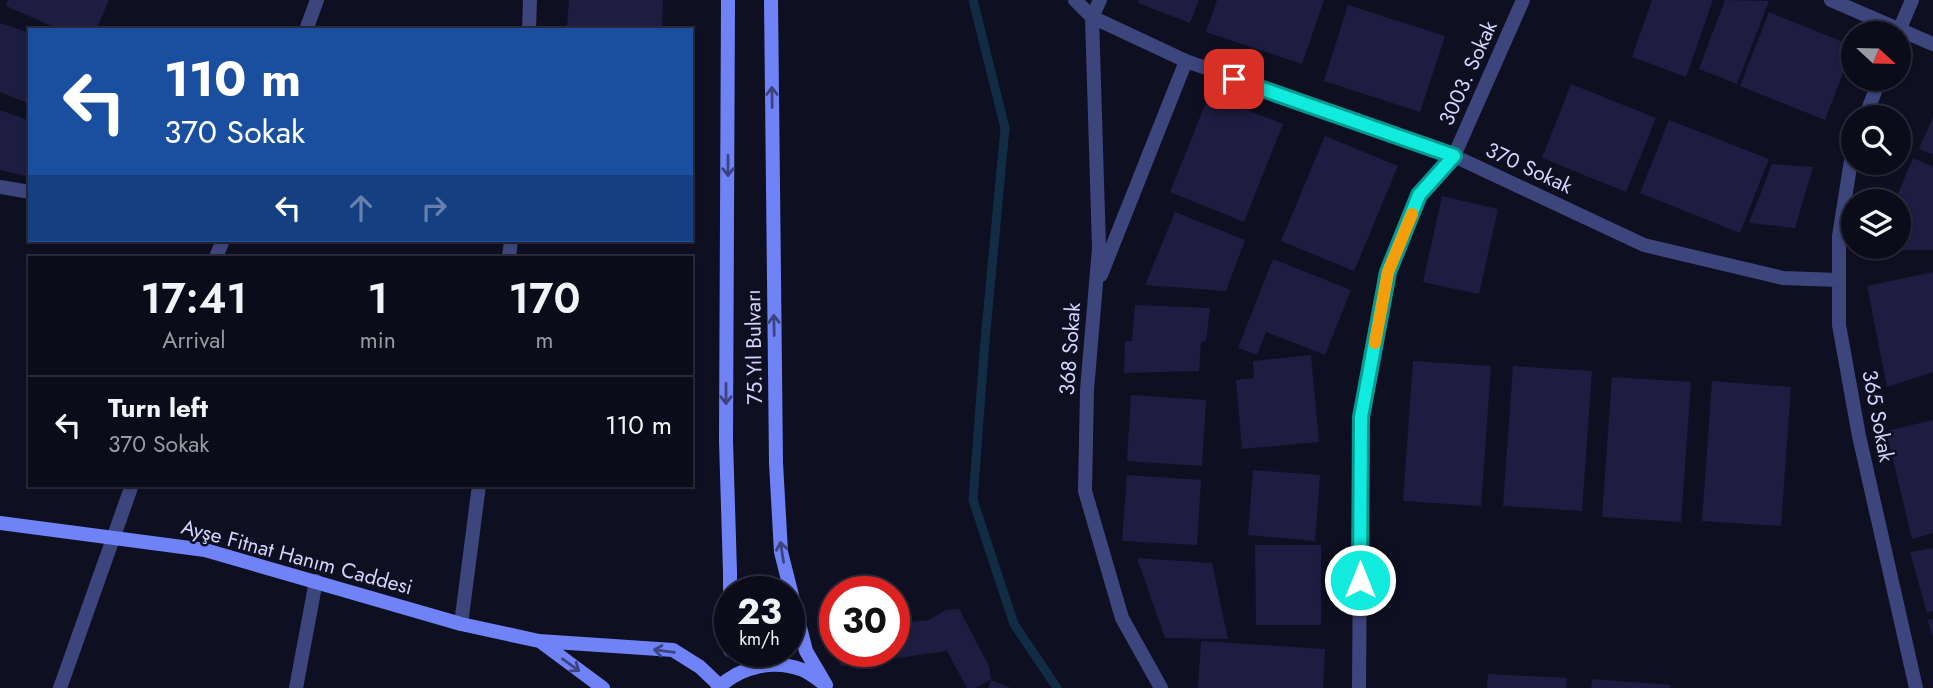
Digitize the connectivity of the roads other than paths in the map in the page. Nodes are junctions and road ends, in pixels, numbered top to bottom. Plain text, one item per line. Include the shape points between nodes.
1 (317, 0) edge
2 (530, 0) edge
3 (728, 0) edge
4 (771, 0) edge
5 (1075, 0) edge
6 (1100, 0) edge
7 (1523, 0) edge
8 (1831, 0) edge
9 (1912, 0) edge
10 (1092, 17) junction
11 (1877, 21) edge
12 (1903, 21) edge
13 (307, 28) edge
14 (529, 28) edge
15 (1911, 36) edge
16 (1933, 44) edge
17 (1186, 61) junction
18 (1454, 156) junction
19 (1849, 175) edge
20 (0, 187) edge
21 (28, 192) edge
22 (1839, 280) junction
23 (1096, 288) junction
24 (131, 487) edge
25 (479, 487) edge
26 (0, 523) edge
27 (113, 537) junction
28 (730, 576) edge
29 (316, 581) junction
30 (461, 624) junction
31 (540, 641) junction
32 (731, 667) edge
33 (732, 677) junction
34 (719, 687) edge
35 (828, 687) edge
36 (60, 688) edge
37 (296, 688) edge
38 (603, 688) edge
39 (1161, 688) edge
40 (1359, 688) edge
41 (1916, 688) edge

1 - 13 street
2 - 14 street
3 -> 28 main road, 75.Yıl Bulvarı via 726,441
35 -> 4 main road, 75.Yıl Bulvarı via 806,651 781,552
5 - 10 street, 370 Sokak
6 - 10 street, 368 Sokak
7 - 18 street, 3003. Sokak
8 - 11 street
9 - 12 street
10 - 17 street, 370 Sokak
10 - 23 street, 368 Sokak via 1099,248
15 - 16 street
17 - 18 street, 370 Sokak
17 - 23 street
18 - 22 street, 370 Sokak via 1644,244 1783,278
18 - 40 street, 3003. Sokak via 1419,195 1388,272 1361,417
19 - 22 street, 365 Sokak via 1839,236
20 - 21 street
22 - 41 street, 365 Sokak via 1839,325 1859,436
23 - 39 street, 368 Sokak via 1085,491 1122,618
24 - 27 street
25 - 30 street
26 - 27 main road, Ayşe Fitnat Hanım Caddesi
27 - 29 main road, Ayşe Fitnat Hanım Caddesi via 205,550
27 - 36 street
29 - 30 main road, Ayşe Fitnat Hanım Caddesi
29 - 37 street
30 - 31 main road, Ayşe Fitnat Hanım Caddesi
34 -> 31 main road, Ayşe Fitnat Hanım Caddesi via 700,667 673,650
31 -> 38 main road, Ayşe Fitnat Hanım Caddesi
32 - 33 main road, 75.Yıl Bulvarı
33 - 34 main road
33 - 35 main road via 755,666 781,664 805,671

